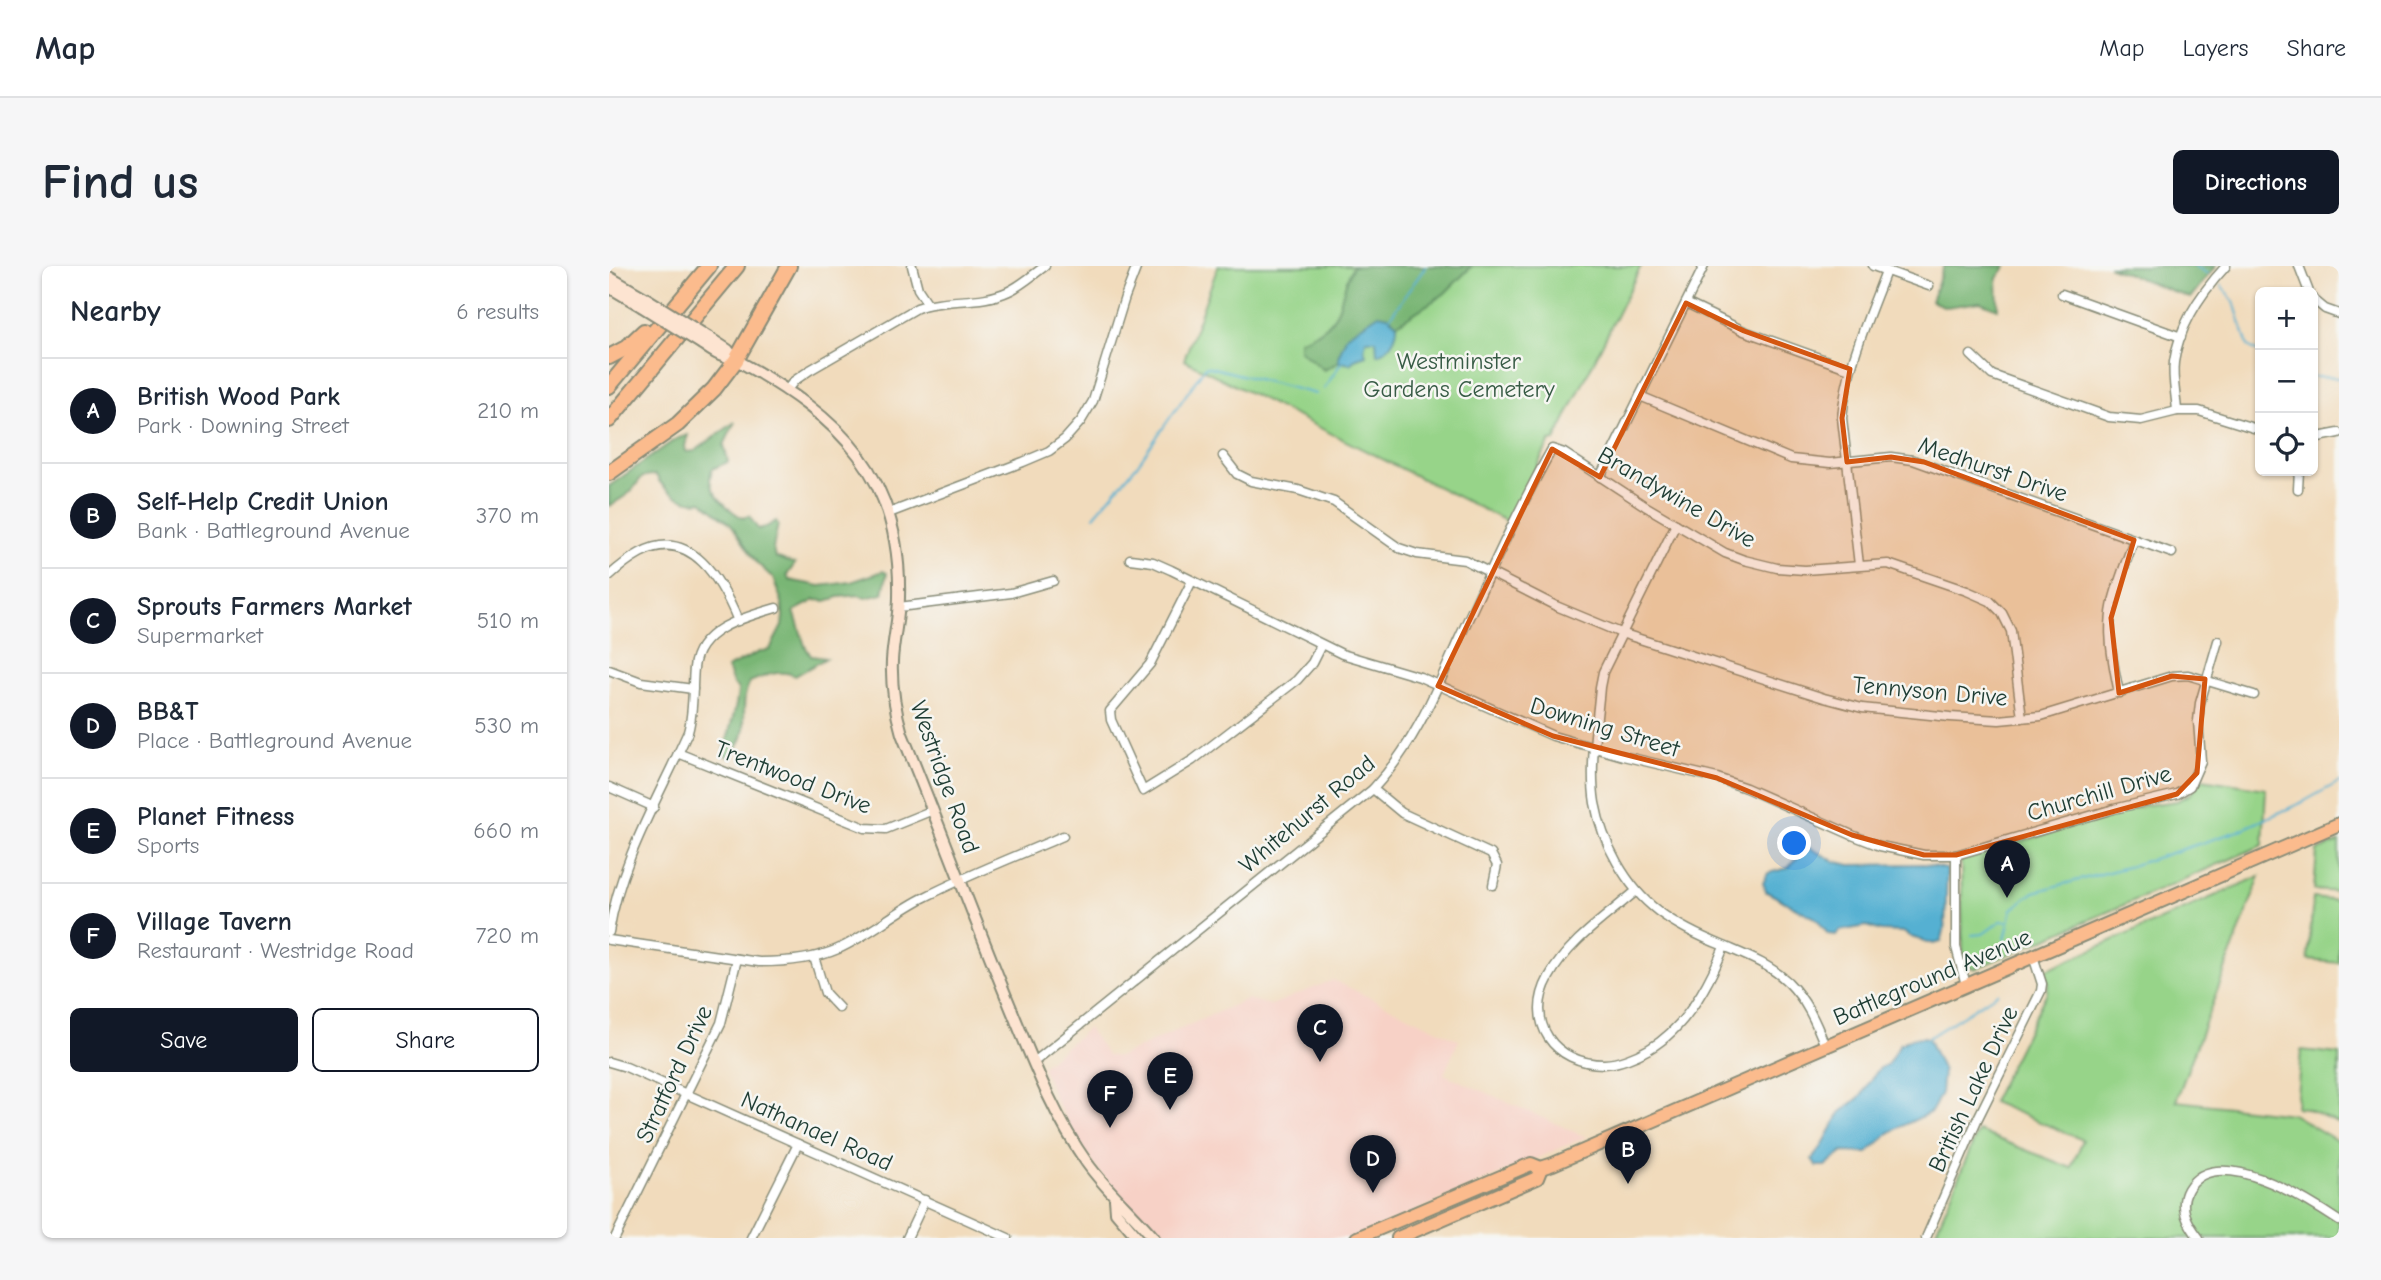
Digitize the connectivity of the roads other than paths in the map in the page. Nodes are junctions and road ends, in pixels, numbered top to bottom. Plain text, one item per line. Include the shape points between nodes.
1 (709, 266) edge
2 (737, 266) edge
3 (789, 266) edge
4 (912, 266) edge
5 (1045, 266) edge
6 (1137, 266) edge
7 (1704, 266) edge
8 (1873, 266) edge
9 (2226, 266) edge
10 (2299, 266) edge
11 (1886, 271) junction
12 (609, 277) edge
13 (1930, 286) dead end
14 (609, 287) edge
15 (2307, 287) edge
16 (2062, 294) dead end
17 (682, 298) junction
18 (644, 302) junction
19 (1686, 303) junction
20 (928, 304) junction
21 (2318, 304) edge
22 (2339, 314) edge
23 (2181, 337) junction
24 (1971, 355) dead end
25 (609, 357) edge
26 (736, 360) junction
27 (1850, 369) junction
28 (609, 386) edge
29 (786, 391) junction
30 (1640, 397) junction
31 (2177, 411) junction
32 (609, 420) edge
33 (2255, 428) edge
34 (2339, 433) edge
35 (2318, 438) edge
36 (1552, 449) joint
37 (1223, 456) dead end
38 (1847, 462) junction
39 (609, 473) edge
40 (2299, 476) edge
41 (1600, 477) junction
42 (2298, 489) dead end
43 (889, 513) junction
44 (1676, 524) junction
45 (2134, 540) junction
46 (2172, 553) dead end
47 (1130, 559) dead end
48 (1859, 565) junction
49 (1489, 573) junction
50 (609, 576) edge
51 (1053, 581) dead end
52 (1192, 581) junction
53 (899, 607) junction
54 (776, 608) dead end
55 (738, 621) junction
56 (1621, 633) junction
57 (2218, 641) dead end
58 (1321, 645) junction
59 (609, 670) edge
60 (2205, 679) junction
61 (1438, 685) junction
62 (693, 689) junction
63 (2119, 693) junction
64 (2254, 695) dead end
65 (2022, 718) junction
66 (1595, 749) junction
67 (678, 753) junction
68 (609, 787) edge
69 (1373, 789) junction
70 (653, 807) junction
71 (933, 810) junction
72 (2339, 824) edge
73 (1063, 836) dead end
74 (1956, 855) junction
75 (960, 881) junction
76 (1493, 885) dead end
77 (1636, 891) junction
78 (609, 932) edge
79 (609, 940) edge
80 (1724, 947) junction
81 (2033, 956) junction
82 (814, 957) junction
83 (737, 959) junction
84 (1966, 985) junction
85 (839, 1008) dead end
86 (1825, 1046) junction
87 (609, 1062) edge
88 (1034, 1062) junction
89 (687, 1094) junction
90 (797, 1144) junction
91 (1541, 1168) junction
92 (1115, 1199) junction
93 (925, 1200) junction
94 (1424, 1209) junction
95 (2339, 1221) edge
96 (615, 1238) edge
97 (751, 1238) edge
98 (907, 1238) edge
99 (1008, 1238) edge
100 (1138, 1238) edge
101 (1154, 1238) edge
102 (1357, 1238) edge
103 (1398, 1238) edge
104 (1926, 1238) edge
105 (2199, 1238) edge

1 - 17 highway
2 - 32 highway
3 - 26 highway
4 - 20 street
5 - 20 street via 1009,291 969,301
6 - 43 street via 1093,401 1065,439 1023,462
7 - 19 street
8 - 11 street
9 - 23 street via 2201,298
10 - 15 street
11 - 13 street
11 - 27 street
12 - 18 main road, Westridge Road
14 - 18 main road, Westridge Road
16 - 23 street
17 - 25 highway via 626,348
17 - 28 highway
18 - 26 main road, Westridge Road, bridge via 724,357
19 - 27 street via 1744,331
19 - 30 street
20 - 29 street via 810,370
21 - 22 street
23 - 31 street via 2174,364
24 - 31 street via 1992,375 2109,417 2141,420
26 - 29 main road, Westridge Road
26 - 39 highway via 690,415
27 - 38 street via 1842,418
29 - 43 main road, Westridge Road via 827,420 859,454
30 - 38 street, Medhurst Drive via 1791,459
30 - 41 street
31 - 33 street via 2208,412
34 - 35 street
36 - 41 street, Brandywine Drive
36 - 49 street, Whitehurst Road
37 - 49 street, Tennyson Drive via 1237,474 1251,481 1334,502 1399,548 1465,560
38 - 45 street, Medhurst Drive via 1891,457 1924,462
38 - 48 street
40 - 42 street
41 - 44 street, Brandywine Drive
43 - 53 main road, Westridge Road via 900,564
44 - 48 street, Brandywine Drive via 1754,564 1805,570
44 - 56 street
45 - 46 street, Medhurst Drive
45 - 63 street via 2111,618 2111,655
47 - 52 street, Downing Street via 1153,562
48 - 65 street, Brandywine Drive via 1895,566 1982,597 1996,607 2011,631
49 - 56 street, Tennyson Drive
49 - 61 street, Whitehurst Road
50 - 55 street via 651,548 680,548 716,576
51 - 53 street via 1011,593
52 - 58 street, Downing Street
52 - 58 street via 1150,664 1110,710 1143,791 1193,761 1297,680
53 - 71 main road, Westridge Road via 893,695 902,734
54 - 55 street
55 - 62 street via 718,630 700,647
56 - 65 street, Tennyson Drive via 1862,708 1962,718
56 - 66 street via 1603,672
57 - 60 street, Churchill Drive
58 - 61 street, Downing Street
59 - 62 street via 641,682
60 - 63 street, Tennyson Drive via 2172,676
60 - 64 street, Tennyson Drive
60 - 74 street, Churchill Drive via 2198,721 2201,761 2190,786 2177,794
61 - 66 street, Downing Street via 1553,736
61 - 69 street, Whitehurst Road via 1404,751
62 - 67 street via 691,722
63 - 65 street, Tennyson Drive
66 - 74 street, Downing Street via 1717,778 1880,846 1924,855
66 - 77 street via 1599,820
67 - 70 street
67 - 71 street, Trentwood Drive via 865,828 885,828
68 - 70 street
69 - 76 street via 1402,813 1491,854 1497,865
69 - 88 street, Whitehurst Road
70 - 78 street via 616,894
71 - 75 main road, Westridge Road
72 - 81 main road, Battleground Avenue
73 - 75 street
74 - 84 street via 1956,947
75 - 82 street via 836,950
75 - 88 main road, Westridge Road
77 - 80 street via 1679,925
77 - 80 street via 1576,943 1548,979 1540,1016 1546,1037 1560,1052 1605,1064 1651,1048 1704,990
79 - 83 street
80 - 86 street via 1762,963 1788,982 1808,1007
81 - 84 main road, Battleground Avenue
81 - 104 street, British Lake Drive via 2041,991 1977,1120
82 - 83 street via 782,962
82 - 85 street via 825,993
83 - 89 street, Stratford Drive via 721,1023
84 - 86 main road, Battleground Avenue
86 - 91 main road, Battleground Avenue
87 - 89 street, Nathanael Road
88 - 92 main road, Westridge Road via 1068,1133
89 - 90 street, Nathanael Road
89 - 96 street, Stratford Drive
90 - 93 street, Nathanael Road
90 - 97 street
91 - 94 main road, Battleground Avenue via 1531,1164
91 - 103 main road, Battleground Avenue via 1537,1178
92 - 100 main road, Westridge Road via 1116,1212
92 - 101 main road, Westridge Road
93 - 98 street
93 - 99 street, Nathanael Road
94 - 102 main road, Battleground Avenue
94 - 103 main road via 1424,1218 1405,1228
95 - 105 street via 2281,1187 2221,1171 2198,1179 2187,1192 2184,1210

